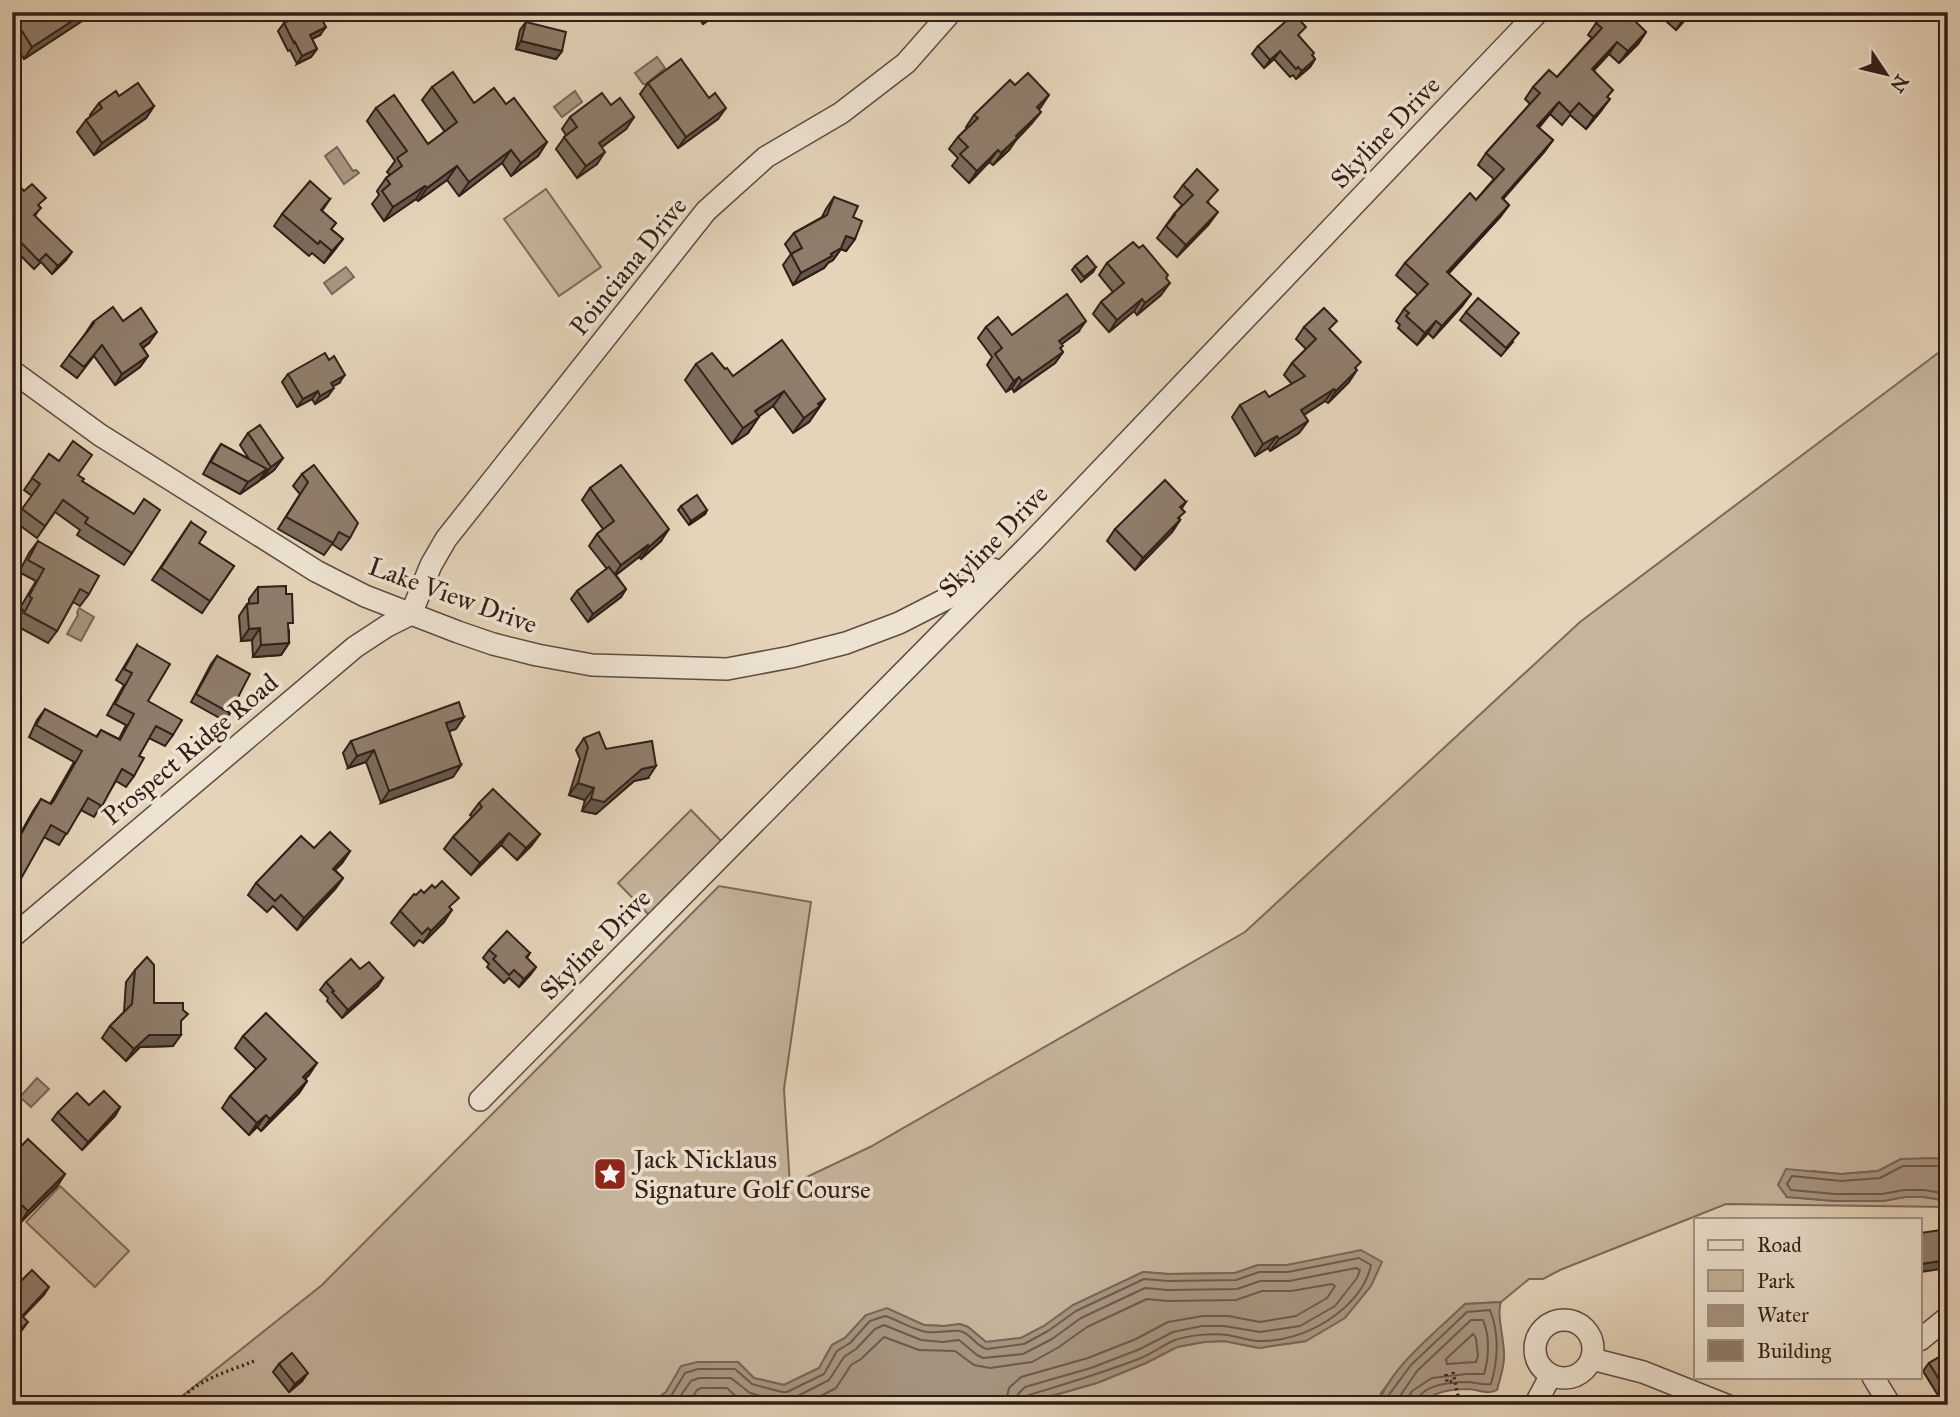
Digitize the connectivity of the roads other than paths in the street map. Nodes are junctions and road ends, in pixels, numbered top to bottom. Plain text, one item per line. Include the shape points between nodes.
1 (951, 12) edge
2 (1538, 12) edge
3 (12, 371) edge
4 (1034, 540) junction
5 (411, 614) junction
6 (12, 937) edge
7 (480, 1100) dead end
8 (1945, 1326) edge
9 (1922, 1339) edge
10 (1592, 1359) junction
11 (1550, 1375) junction
12 (1875, 1378) edge
13 (1535, 1405) edge
14 (1726, 1405) edge
15 (1890, 1405) edge

1 - 5 street, Poinciana Drive via 906,63 841,113 766,157 706,212 446,539
2 - 4 street, Skyline Drive
3 - 5 street, Lake View Drive via 100,435 316,571
4 - 5 street, Lake View Drive via 948,598 899,623 837,645 727,669 592,665 537,656
4 - 7 street, Skyline Drive
5 - 6 street, Prospect Ridge Road via 355,648
8 - 9 street
10 - 11 street via 1575,1376
10 - 11 street via 1593,1345 1586,1329 1572,1321 1556,1321 1539,1334 1535,1349 1538,1363
10 - 14 street via 1643,1372
11 - 13 street
12 - 15 street

